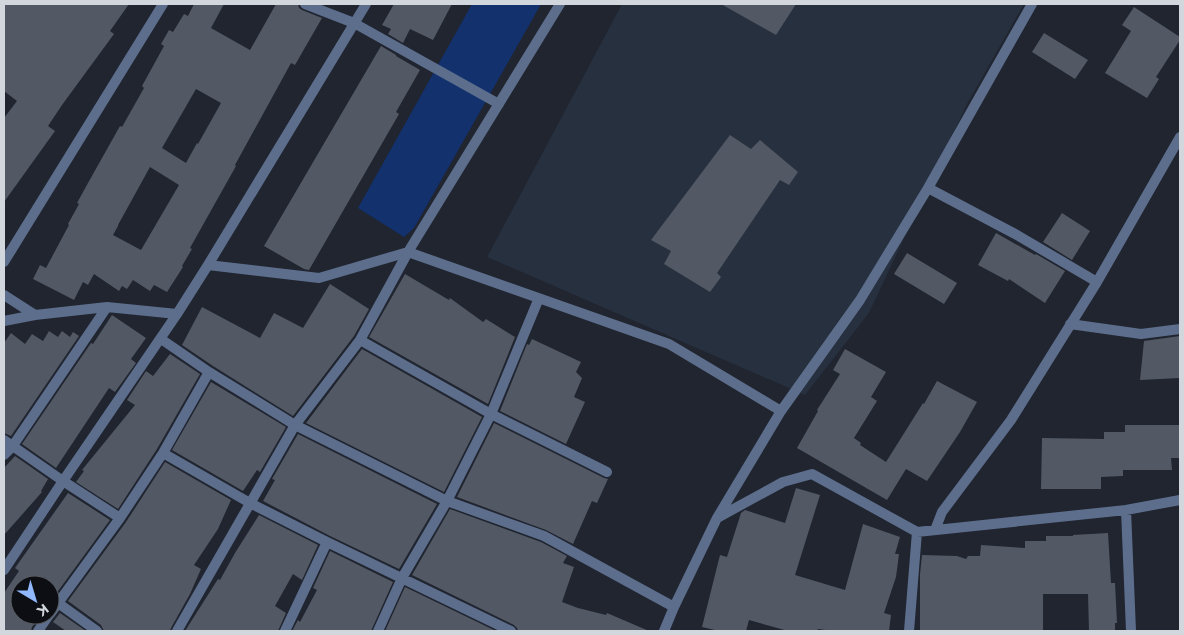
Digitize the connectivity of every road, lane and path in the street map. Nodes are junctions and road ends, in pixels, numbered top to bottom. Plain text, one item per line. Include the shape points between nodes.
1 (164, 4) edge
2 (305, 4) edge
3 (366, 4) edge
4 (560, 4) edge
5 (1032, 4) edge
6 (354, 23) junction
7 (499, 104) junction
8 (1180, 137) edge
9 (928, 188) junction
10 (408, 252) junction
11 (4, 262) edge
12 (208, 265) junction
13 (1097, 282) junction
14 (4, 295) edge
15 (539, 298) junction
16 (107, 307) junction
17 (34, 314) junction
18 (177, 314) junction
19 (4, 321) edge
20 (1070, 324) junction
21 (1180, 329) edge
22 (160, 340) junction
23 (360, 340) junction
24 (209, 372) junction
25 (781, 411) junction
26 (492, 414) junction
27 (295, 424) junction
28 (8, 444) edge
29 (163, 453) junction
30 (4, 455) edge
31 (607, 472) dead end
32 (63, 481) junction
33 (446, 500) junction
34 (1180, 500) edge
35 (250, 503) junction
36 (1126, 510) junction
37 (120, 518) junction
38 (717, 518) junction
39 (935, 530) junction
40 (917, 532) junction
41 (327, 542) junction
42 (4, 570) edge
43 (402, 578) junction
44 (60, 600) edge
45 (60, 604) edge
46 (674, 606) junction
47 (97, 631) edge
48 (177, 631) edge
49 (285, 631) edge
50 (378, 631) edge
51 (511, 631) edge
52 (664, 631) edge
53 (908, 631) edge
54 (1131, 631) edge

1 - 11 street
2 - 6 street
3 - 6 street
4 - 7 street
5 - 9 street
6 - 7 street
6 - 12 street
7 - 10 street
8 - 13 street
9 - 13 street
9 - 25 street via 860,300
10 - 12 street via 319,278
10 - 15 street
10 - 23 street
12 - 18 street
13 - 20 street
14 - 17 street
15 - 25 street via 669,344
15 - 26 street
16 - 17 street
16 - 18 street
16 - 28 street
17 - 19 street
18 - 22 street
20 - 21 street via 1141,334
20 - 39 street via 1011,420 942,512
22 - 24 street
22 - 32 street
23 - 26 street
23 - 27 street
24 - 27 street
24 - 29 street
25 - 38 street
26 - 31 street
26 - 33 street
27 - 33 street
27 - 35 street
28 - 30 street
28 - 32 street
29 - 35 street
29 - 37 street
32 - 37 street
32 - 42 street
33 - 43 street
33 - 46 street via 544,536
34 - 36 street
35 - 41 street
35 - 48 street
36 - 39 street
36 - 54 street
37 - 44 street
38 - 40 street via 784,482 812,474
38 - 46 street
39 - 40 street
40 - 53 street
41 - 43 street
41 - 49 street
43 - 50 street
43 - 51 street
45 - 47 street
46 - 52 street

